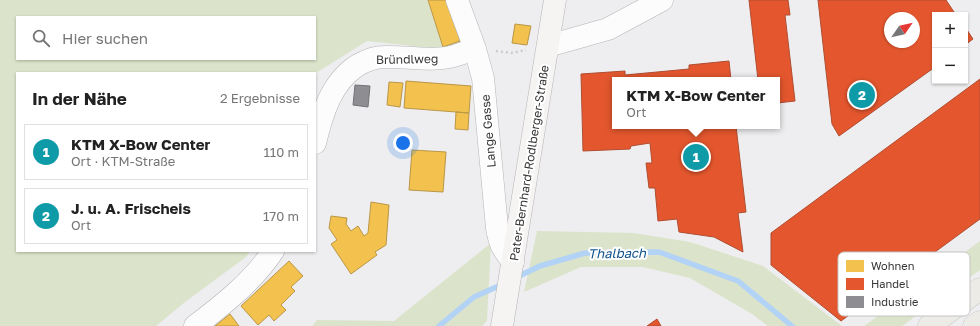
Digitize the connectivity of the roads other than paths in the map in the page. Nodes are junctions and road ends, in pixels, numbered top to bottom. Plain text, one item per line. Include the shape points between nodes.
1 (457, 0) edge
2 (556, 0) edge
3 (662, 0) edge
4 (548, 46) junction
5 (474, 49) junction
6 (316, 140) edge
7 (272, 252) edge
8 (513, 262) junction
9 (980, 289) edge
10 (970, 296) edge
11 (943, 316) edge
12 (980, 322) edge
13 (195, 326) edge
14 (502, 326) edge
15 (929, 326) edge
16 (974, 326) edge

1 - 5 street, Lange Gasse
2 - 4 main road, Pater-Bernhard-Rodlberger-Straße
3 - 4 street via 608,29
4 - 8 main road, Pater-Bernhard-Rodlberger-Straße
5 - 6 street, Bründlweg via 440,58 384,57 364,62 337,84 331,94
5 - 8 street, Lange Gasse via 485,92 499,240
7 - 13 street via 242,287
8 - 14 main road, Pater-Bernhard-Rodlberger-Straße
9 - 10 main road
11 - 15 main road
12 - 16 main road

